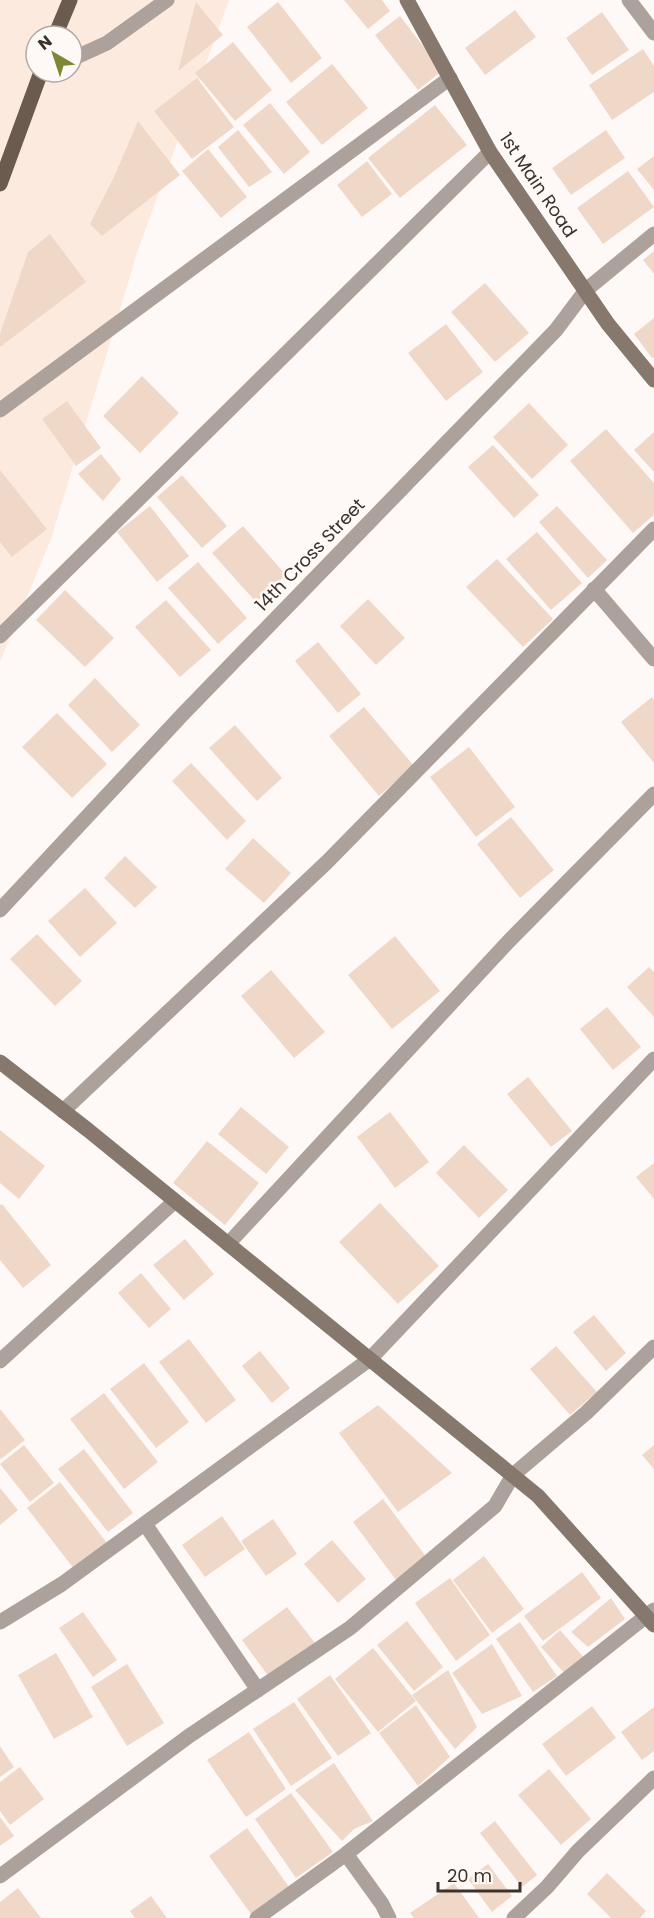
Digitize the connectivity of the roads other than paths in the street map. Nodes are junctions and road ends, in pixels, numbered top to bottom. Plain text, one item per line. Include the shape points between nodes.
1 (70, 0) edge
2 (167, 0) edge
3 (407, 0) edge
4 (629, 0) edge
5 (60, 24) edge
6 (654, 33) edge
7 (84, 54) edge
8 (450, 78) junction
9 (37, 84) edge
10 (490, 152) junction
11 (0, 184) edge
12 (654, 234) edge
13 (586, 290) junction
14 (654, 380) edge
15 (0, 410) edge
16 (654, 529) edge
17 (594, 589) junction
18 (0, 636) edge
19 (654, 659) edge
20 (654, 794) edge
21 (0, 910) edge
22 (654, 1059) edge
23 (0, 1062) edge
24 (63, 1112) junction
25 (175, 1201) junction
26 (228, 1244) junction
27 (654, 1347) edge
28 (370, 1359) junction
29 (0, 1362) edge
30 (513, 1475) junction
31 (145, 1524) junction
32 (651, 1617) edge
33 (0, 1622) edge
34 (258, 1690) junction
35 (654, 1778) edge
36 (346, 1854) junction
37 (0, 1876) edge
38 (257, 1918) edge
39 (389, 1918) edge
40 (514, 1918) edge

1 - 5 main road
2 - 7 street via 107,43
3 - 8 street, 1st Main Road
4 - 6 street
8 - 10 street, 1st Main Road
8 - 15 street
9 - 11 main road
10 - 13 street, 1st Main Road
10 - 18 street
12 - 13 street, 14th Cross Street
13 - 14 street, 1st Main Road
13 - 21 street, 14th Cross Street via 556,330 175,723
16 - 17 street
17 - 19 street
17 - 24 street via 327,862
20 - 26 street via 508,942
22 - 28 street
23 - 24 street
24 - 25 street
25 - 26 street
25 - 29 street
26 - 28 street
27 - 30 street via 586,1413
28 - 30 street
28 - 31 street
30 - 32 street via 538,1496
30 - 34 street via 486,1514 350,1628
31 - 33 street via 62,1584
31 - 34 street
32 - 36 street
34 - 37 street via 189,1736
35 - 40 street
36 - 38 street
36 - 39 street

